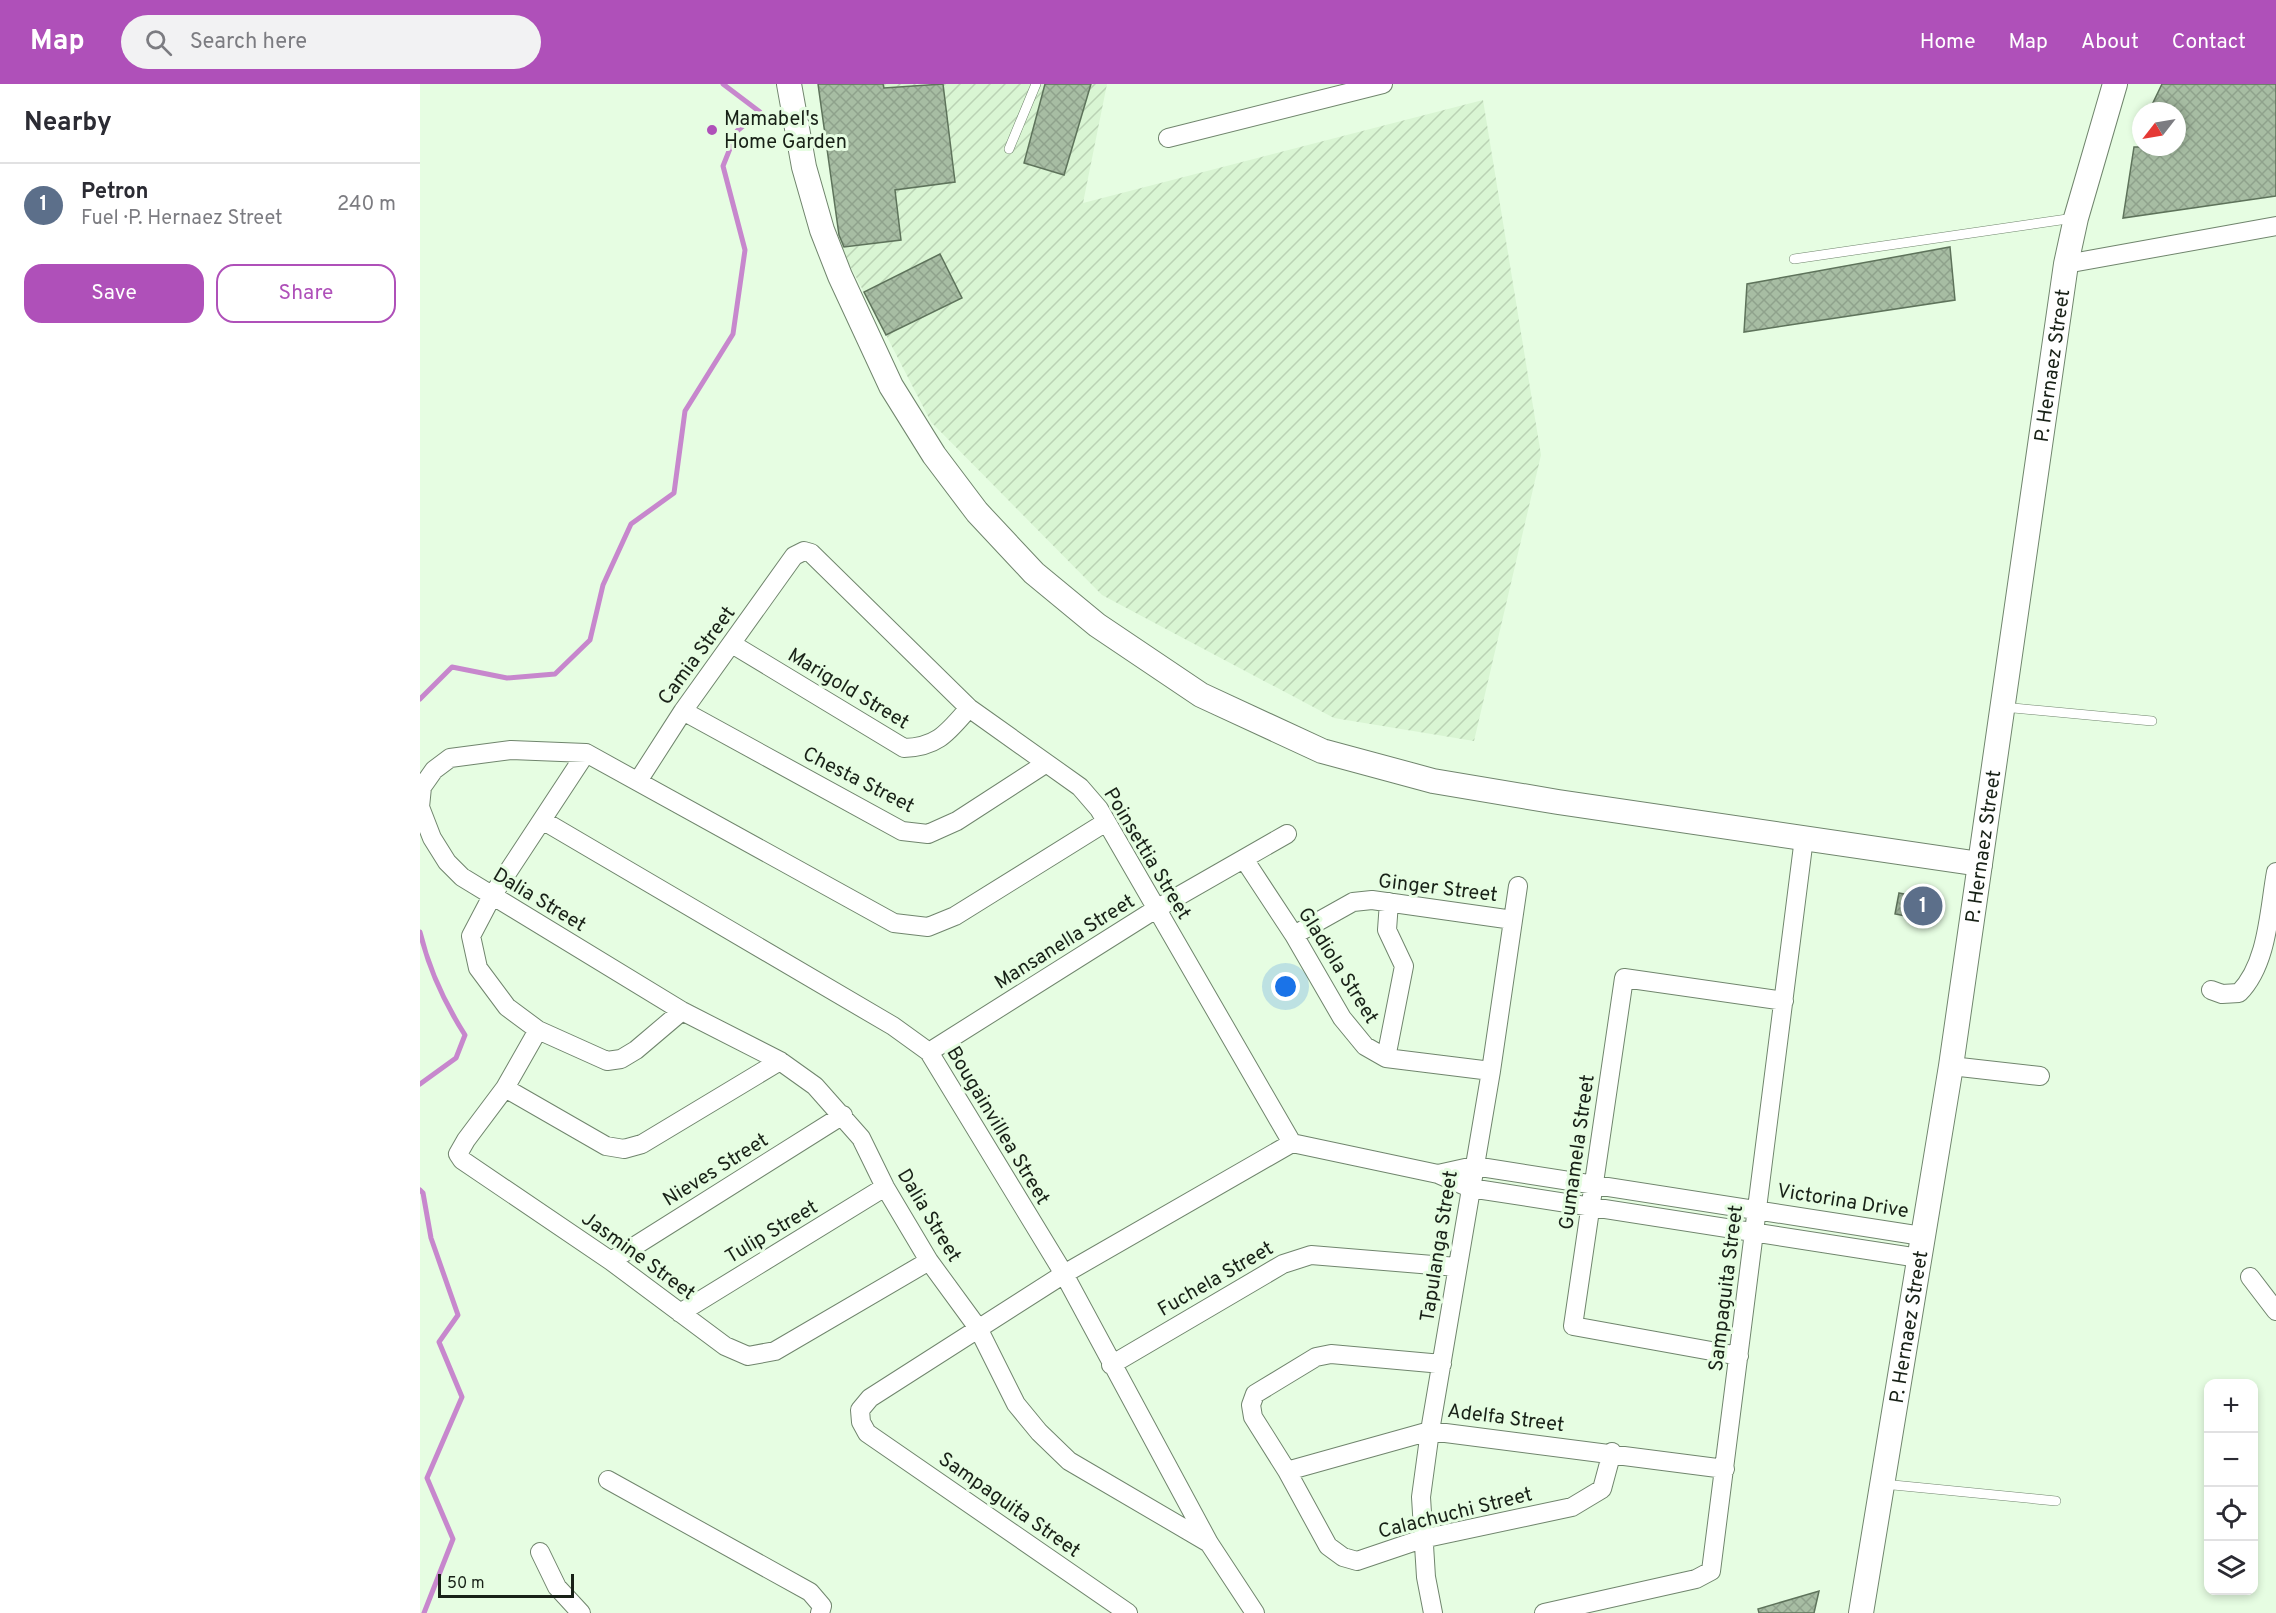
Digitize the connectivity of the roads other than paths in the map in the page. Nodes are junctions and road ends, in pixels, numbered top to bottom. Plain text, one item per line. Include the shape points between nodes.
1 (789, 84) edge
2 (1036, 84) edge
3 (1383, 84) edge
4 (2115, 84) edge
5 (1168, 138) dead end
6 (1009, 149) dead end
7 (2076, 218) junction
8 (2276, 226) edge
9 (1794, 259) dead end
10 (2066, 264) junction
11 (794, 556) joint
12 (732, 644) junction
13 (2001, 707) junction
14 (969, 708) junction
15 (683, 711) junction
16 (2152, 721) dead end
17 (586, 753) junction
18 (1045, 764) junction
19 (638, 781) junction
20 (542, 820) junction
21 (1106, 822) junction
22 (1287, 834) dead end
23 (1804, 838) junction
24 (1244, 859) junction
25 (1980, 864) junction
26 (2276, 872) edge
27 (1518, 886) dead end
28 (492, 896) junction
29 (1389, 903) junction
30 (1156, 909) junction
31 (1513, 920) junction
32 (1294, 935) junction
33 (2211, 990) dead end
34 (1784, 1001) junction
35 (682, 1011) junction
36 (538, 1030) junction
37 (929, 1052) junction
38 (1386, 1058) junction
39 (780, 1061) junction
40 (1951, 1066) junction
41 (1491, 1071) junction
42 (2040, 1076) dead end
43 (506, 1088) junction
44 (843, 1115) junction
45 (1292, 1143) junction
46 (1474, 1166) junction
47 (1438, 1174) junction
48 (1594, 1184) junction
49 (885, 1187) junction
50 (1470, 1188) junction
51 (1590, 1207) junction
52 (1758, 1210) junction
53 (1755, 1233) junction
54 (1921, 1247) junction
55 (611, 1261) junction
56 (929, 1261) junction
57 (1457, 1267) junction
58 (1064, 1274) junction
59 (2250, 1277) dead end
60 (2276, 1311) edge
61 (680, 1313) junction
62 (978, 1328) junction
63 (1739, 1356) junction
64 (1442, 1364) junction
65 (1111, 1365) junction
66 (1430, 1431) junction
67 (1612, 1452) junction
68 (1725, 1469) junction
69 (1287, 1471) junction
70 (608, 1480) dead end
71 (1883, 1484) junction
72 (2056, 1501) dead end
73 (1422, 1539) junction
74 (1209, 1543) junction
75 (540, 1552) dead end
76 (581, 1613) edge
77 (820, 1613) edge
78 (1128, 1613) edge
79 (1255, 1613) edge
80 (1433, 1613) edge
81 (1544, 1613) edge
82 (1861, 1613) edge

1 - 23 street via 804,167 822,230 891,386 934,455 977,512 1034,573 1097,625 1201,694 1322,751 1444,783
2 - 6 lane
3 - 5 street
4 - 7 street, P. Hernaez Street
7 - 9 lane
7 - 10 street, P. Hernaez Street
8 - 10 street
10 - 13 street, P. Hernaez Street
11 - 12 street, Camia Street
11 - 14 street, Poinsettia Street via 811,553
12 - 14 street, Marigold Street via 904,748 924,747 948,732
12 - 15 street, Camia Street
13 - 16 lane
13 - 25 street, P. Hernaez Street
14 - 18 street, Poinsettia Street
15 - 18 street, Chesta Street via 902,831 928,834 957,821
15 - 19 street, Camia Street
17 - 19 street, Dalia Street
17 - 20 street
17 - 28 street, Dalia Street via 510,750 450,758 434,770 422,787 420,807 447,862
18 - 21 street, Poinsettia Street via 1080,787
19 - 21 street, Dalia Street via 894,923 928,927 955,916
20 - 28 street
20 - 37 street, Bougainvillea Street via 893,1026
21 - 30 street, Poinsettia Street
22 - 24 street, Mansanella Street
23 - 25 street
23 - 34 street, Sampaguita Street
24 - 30 street, Mansanella Street
24 - 32 street, Gladiola Street
25 - 40 street, P. Hernaez Street
26 - 33 street via 2260,957 2249,983 2239,993
27 - 31 street, Tapulanga Street
28 - 35 street, Dalia Street
28 - 36 street via 471,936 477,968 507,1007
29 - 31 street, Ginger Street
29 - 32 street, Ginger Street via 1353,902
29 - 38 street via 1387,930 1404,966
30 - 37 street, Mansanella Street
30 - 45 street, Poinsettia Street
31 - 41 street, Tapulanga Street
32 - 38 street, Gladiola Street via 1342,1018 1365,1046
34 - 48 street, Gumamela Street via 1624,978
34 - 52 street, Sampaguita Street
35 - 36 street via 621,1059 607,1061
35 - 39 street, Dalia Street
36 - 43 street, Jasmine Street
37 - 58 street, Bougainvillea Street
38 - 41 street, Gladiola Street
39 - 43 street via 642,1144 624,1149 606,1146
39 - 44 street, Dalia Street via 815,1086
40 - 42 street
40 - 54 street, P. Hernaez Street
41 - 46 street, Tapulanga Street
43 - 55 street, Jasmine Street via 458,1154
44 - 49 street, Dalia Street via 861,1138
44 - 55 street, Nieves Street
45 - 47 street, Victorina Drive
45 - 58 street
46 - 47 street, Victorina Drive
46 - 48 street, Victorina Drive
46 - 50 street, Tapulanga Street
47 - 50 street, Victorina Drive
48 - 51 street, Gumamela Street
48 - 52 street, Victorina Drive
49 - 56 street, Dalia Street
49 - 61 street, Tulip Street
50 - 51 street, Victorina Drive
50 - 57 street, Tapulanga Street
51 - 53 street, Victorina Drive
51 - 63 street, Gumamela Street via 1573,1326
52 - 53 street, Sampaguita Street
52 - 54 street, Victorina Drive
53 - 54 street, Victorina Drive
53 - 63 street, Sampaguita Street
54 - 71 street, P. Hernaez Street
55 - 61 street, Jasmine Street
56 - 61 street, Jasmine Street via 775,1351 748,1356 725,1346
56 - 62 street, Dalia Street
57 - 64 street, Tapulanga Street
57 - 65 street, Fuchela Street via 1311,1255 1282,1264
58 - 62 street
58 - 65 street, Bougainvillea Street
59 - 60 street
62 - 74 street, Dalia Street via 1016,1404 1069,1461
62 - 78 street, Sampaguita Street via 870,1398 860,1416 867,1433
63 - 68 street, Sampaguita Street
64 - 66 street, Tapulanga Street
64 - 69 street, Calachuchi Street via 1331,1354 1316,1358 1255,1394 1251,1405 1253,1417
65 - 74 street, Bougainvillea Street
66 - 67 street, Adelfa Street
66 - 69 street, Adelfa Street
66 - 73 street, Tapulanga Street via 1421,1497
67 - 68 street, Adelfa Street
67 - 73 street, Calachuchi Street via 1602,1489 1572,1507
68 - 81 street, Sampaguita Street via 1711,1571 1706,1576
69 - 73 street, Calachuchi Street via 1328,1546 1343,1557 1357,1561
70 - 77 street via 810,1592 822,1606
71 - 72 lane
71 - 82 street, P. Hernaez Street
73 - 80 street, Tapulanga Street
74 - 79 street, Bougainvillea Street
75 - 76 street via 557,1587

